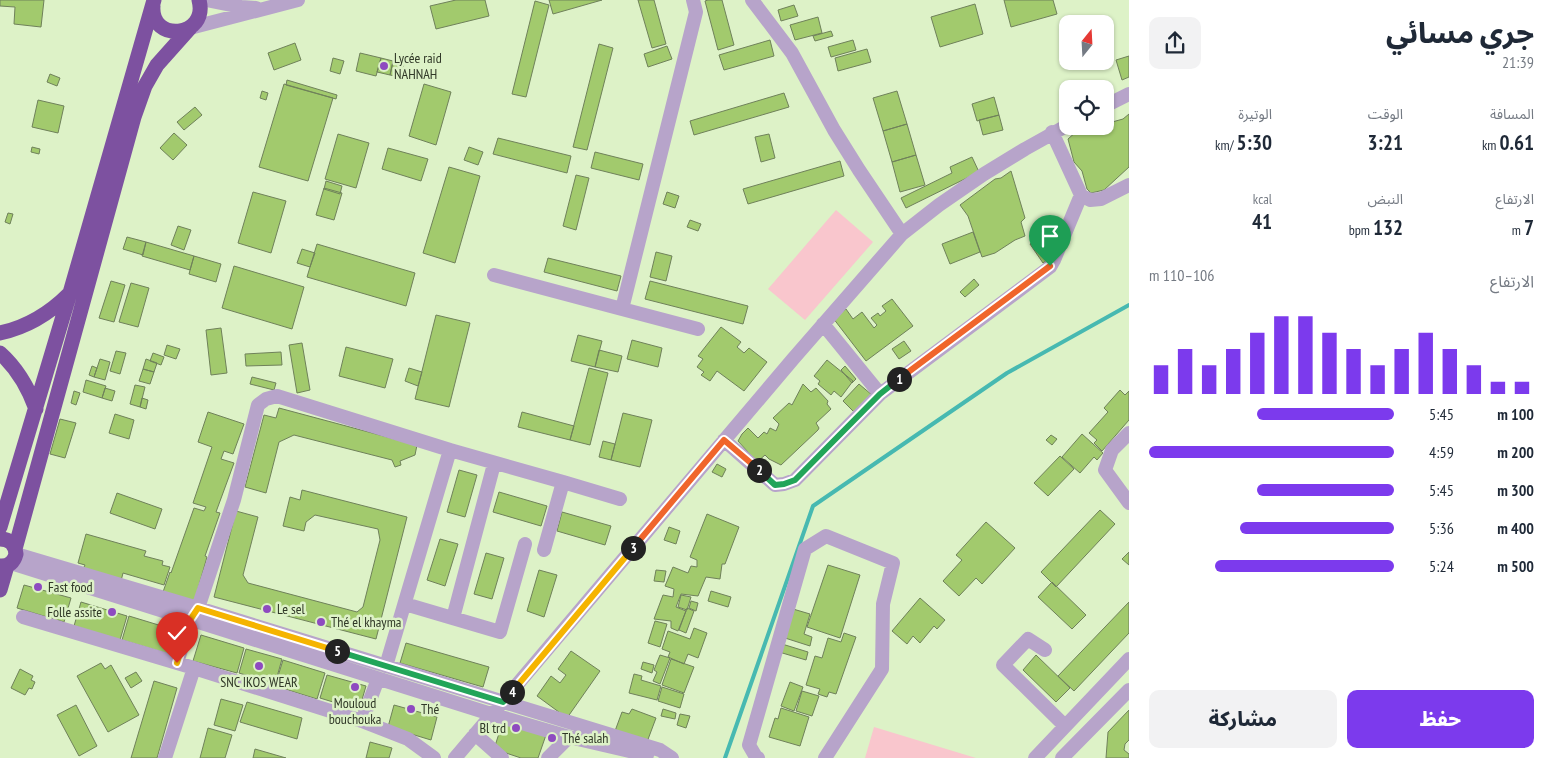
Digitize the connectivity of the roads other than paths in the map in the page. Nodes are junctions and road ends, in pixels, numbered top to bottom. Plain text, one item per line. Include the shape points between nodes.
1 (199, 0) edge
2 (206, 0) edge
3 (298, 0) edge
4 (693, 0) edge
5 (752, 0) edge
6 (154, 1) edge
7 (266, 8) junction
8 (190, 28) junction
9 (1129, 94) edge
10 (1114, 102) edge
11 (1059, 129) edge
12 (1052, 132) junction
13 (1128, 187) edge
14 (1081, 195) junction
15 (902, 234) junction
16 (494, 275) dead end
17 (70, 293) junction
18 (622, 308) junction
19 (823, 324) junction
20 (698, 329) dead end
21 (0, 332) edge
22 (0, 353) edge
23 (880, 394) junction
24 (36, 409) junction
25 (1129, 433) edge
26 (724, 440) junction
27 (450, 450) junction
28 (494, 464) junction
29 (563, 482) junction
30 (620, 499) dead end
31 (1129, 503) edge
32 (0, 527) edge
33 (0, 539) edge
34 (525, 544) dead end
35 (544, 550) dead end
36 (10, 559) edge
37 (0, 590) edge
38 (405, 604) junction
39 (198, 608) junction
40 (23, 617) dead end
41 (453, 618) junction
42 (190, 620) junction
43 (1045, 650) dead end
44 (1129, 658) edge
45 (177, 663) junction
46 (386, 666) junction
47 (194, 668) junction
48 (378, 679) junction
49 (1129, 690) edge
50 (503, 702) junction
51 (491, 714) junction
52 (362, 721) junction
53 (1065, 726) junction
54 (475, 734) junction
55 (569, 737) junction
56 (617, 753) edge
57 (164, 758) edge
58 (434, 758) edge
59 (455, 758) edge
60 (502, 758) edge
61 (548, 758) edge
62 (660, 758) edge
63 (672, 758) edge
64 (758, 758) edge
65 (825, 758) edge
66 (1036, 758) edge
67 (1062, 758) edge

1 - 8 highway via 200,14
2 - 7 street
3 - 7 street
4 - 18 street via 696,12
5 - 15 street via 792,54 858,170
6 - 8 highway via 152,11 160,26 174,32
6 - 17 highway
7 - 8 street
8 - 36 highway via 157,65 145,86 134,118
9 - 10 street
11 - 12 street
12 - 14 street
12 - 15 street via 946,200
13 - 14 street via 1101,199 1090,200
14 - 23 street via 1050,266
15 - 19 street
16 - 18 street
17 - 21 highway via 30,324
17 - 24 highway
18 - 20 street
19 - 23 street
19 - 26 street
22 - 24 highway via 21,376
23 - 26 street via 795,480 784,484 775,485
24 - 32 highway
25 - 31 street via 1112,450 1105,470
26 - 50 street
27 - 28 street
27 - 38 street
27 - 39 street via 276,396 266,399 258,405 234,500
28 - 29 street
28 - 41 street
29 - 30 street
29 - 35 street
33 - 36 highway via 10,541
34 - 41 street via 500,632
36 - 37 highway
36 - 39 street
36 - 42 street
38 - 41 street
38 - 46 street
39 - 42 street
39 - 46 street
40 - 45 street
42 - 45 street
42 - 48 street
43 - 53 street via 1028,639 1003,665
44 - 53 street
45 - 47 street
46 - 50 street
47 - 52 street
47 - 57 street
48 - 51 street
48 - 52 street
49 - 67 street
50 - 51 street
50 - 63 street via 660,750
51 - 54 street
51 - 55 street
52 - 58 street via 408,739
53 - 66 street
54 - 59 street
54 - 60 street
55 - 56 street
55 - 61 street
56 - 62 street
64 - 65 street via 749,745 805,549 826,536 893,563 883,604 882,670

